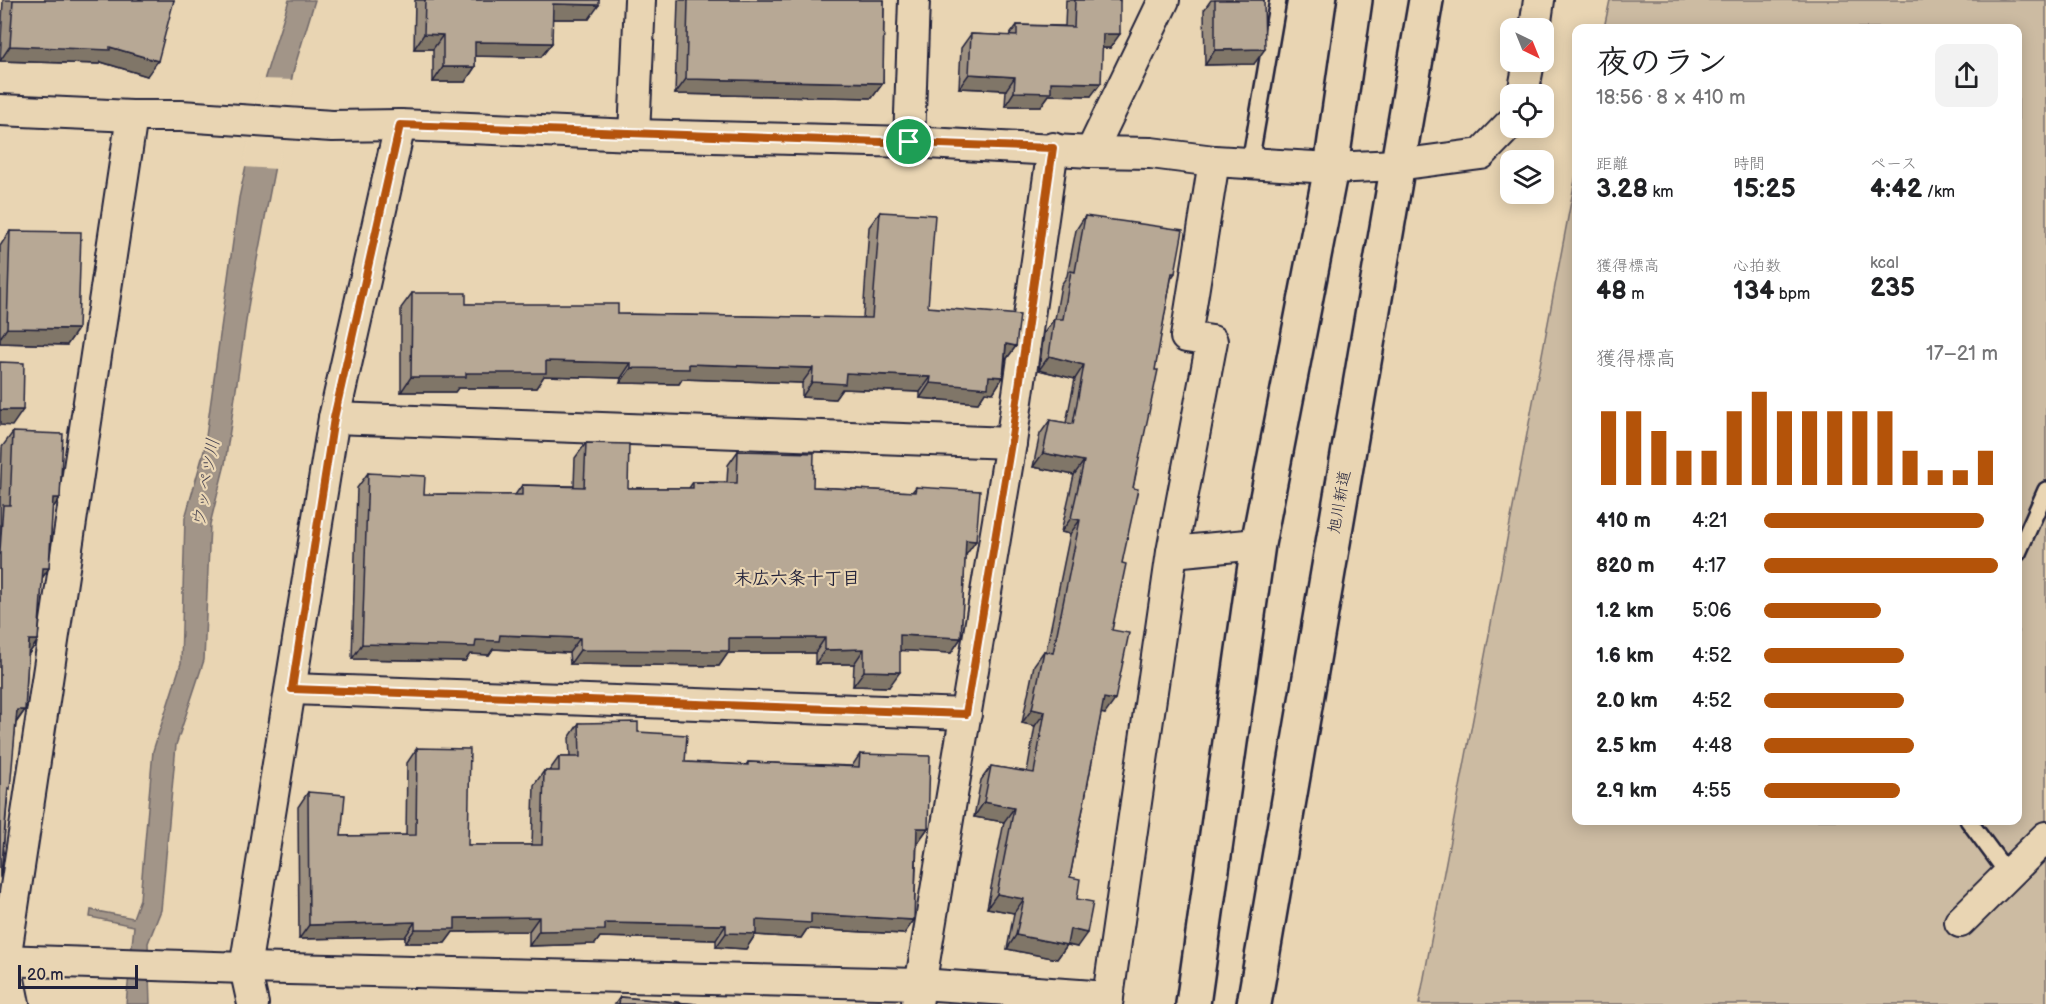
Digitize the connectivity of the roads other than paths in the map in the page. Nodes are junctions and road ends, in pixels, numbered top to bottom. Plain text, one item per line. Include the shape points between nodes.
1 (640, 0) edge
2 (914, 0) edge
3 (1164, 0) edge
4 (1278, 0) edge
5 (1354, 0) edge
6 (1426, 0) edge
7 (1539, 0) edge
8 (1536, 18) edge
9 (0, 110) edge
10 (132, 116) junction
11 (400, 125) junction
12 (1500, 134) edge
13 (634, 135) junction
14 (909, 142) junction
15 (1053, 148) junction
16 (1091, 152) junction
17 (1214, 161) junction
18 (1250, 163) junction
19 (1397, 165) junction
20 (1331, 168) junction
21 (334, 418) junction
22 (1011, 443) junction
23 (2046, 490) edge
24 (1258, 544) junction
25 (2022, 544) edge
26 (1173, 552) junction
27 (292, 689) junction
28 (966, 714) junction
29 (1972, 825) edge
30 (2046, 837) edge
31 (2008, 874) junction
32 (1960, 922) dead end
33 (3, 960) edge
34 (245, 968) junction
35 (918, 994) edge
36 (1107, 1001) edge
37 (14, 1004) edge
38 (253, 1004) edge
39 (1192, 1004) edge
40 (1254, 1004) edge

1 - 13 street
2 - 14 street
3 - 16 street
4 - 18 lane
5 - 20 highway
6 - 19 highway, 旭川新道
7 - 8 street
9 - 10 street
10 - 11 street via 332,126
10 - 33 street
11 - 13 street
11 - 21 street
12 - 19 street via 1481,154
13 - 14 street
14 - 15 street
15 - 16 street
15 - 22 street
16 - 17 street via 1151,153
17 - 18 street
17 - 26 street via 1186,337 1212,341
18 - 20 street
19 - 20 street
19 - 40 highway, 旭川新道
20 - 24 highway
21 - 22 street
21 - 27 street
22 - 28 street
23 - 25 lane
24 - 26 street
24 - 39 highway
26 - 36 street
27 - 28 street
27 - 34 street
28 - 35 street
29 - 31 lane
30 - 31 street
31 - 32 street
33 - 34 street
33 - 37 street
34 - 35 street
34 - 38 street
35 - 36 street

